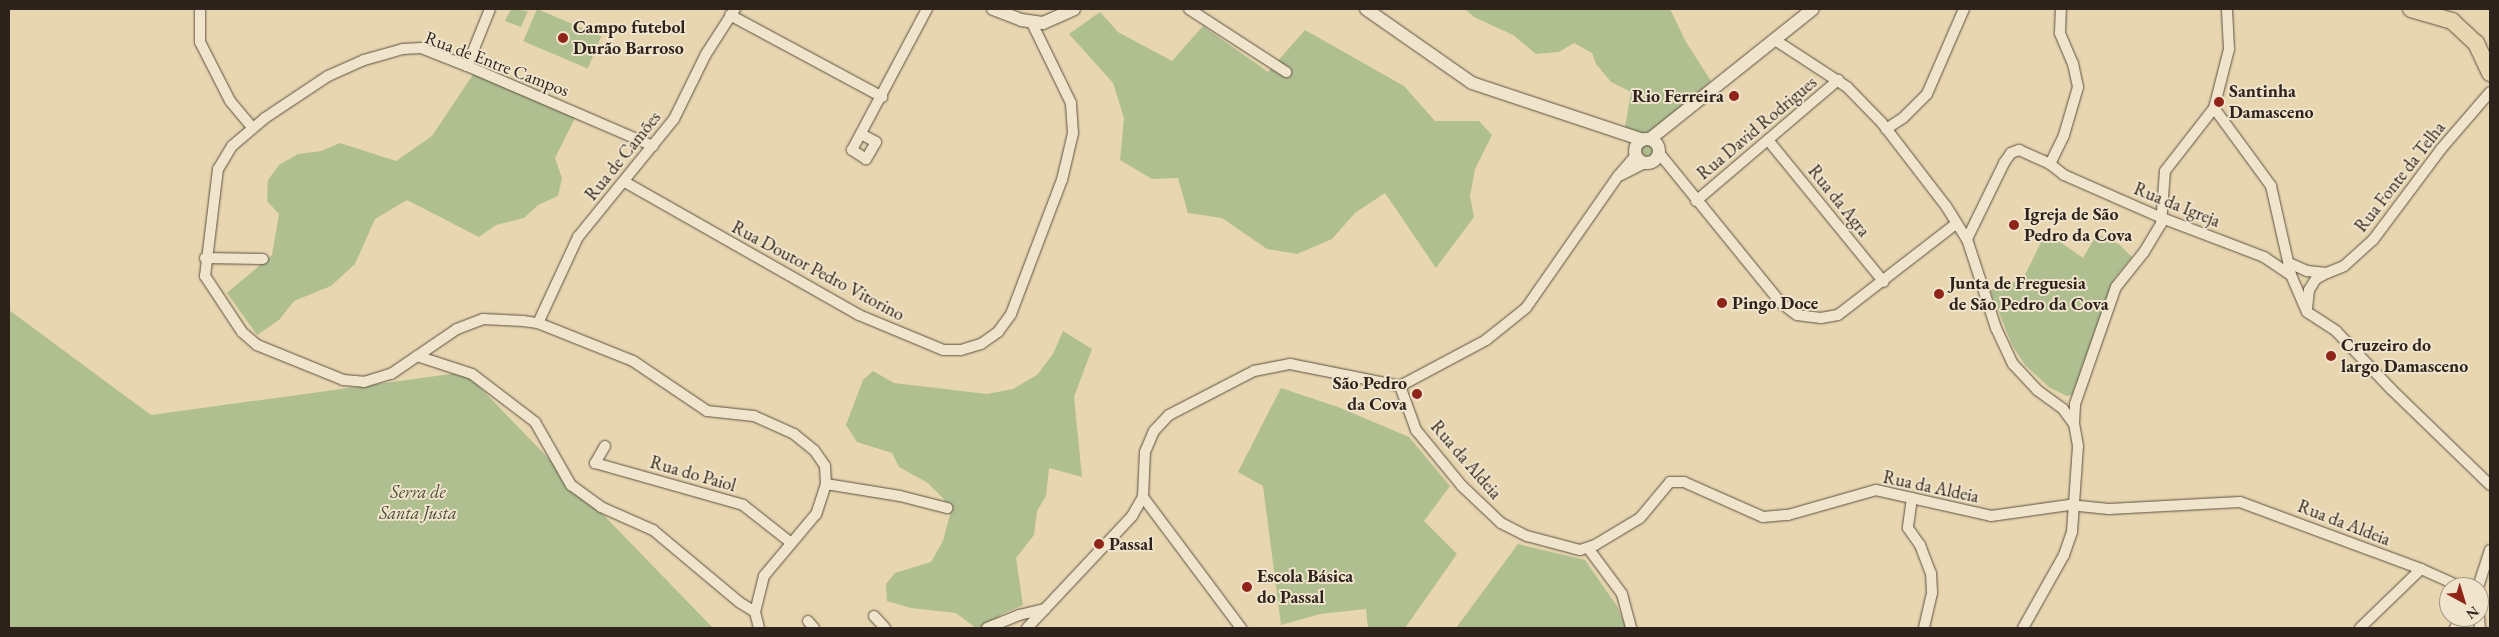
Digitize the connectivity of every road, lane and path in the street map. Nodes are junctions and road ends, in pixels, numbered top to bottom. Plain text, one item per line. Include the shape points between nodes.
1 (200, 9) edge
2 (490, 9) edge
3 (927, 9) edge
4 (993, 9) edge
5 (1074, 9) edge
6 (1189, 9) edge
7 (1366, 9) edge
8 (1813, 9) edge
9 (1964, 9) edge
10 (2061, 9) edge
11 (2227, 9) edge
12 (2411, 9) edge
13 (733, 12) edge
14 (1031, 22) junction
15 (1775, 40) junction
16 (468, 66) junction
17 (1286, 72) dead end
18 (2490, 73) edge
19 (1838, 80) junction
20 (2490, 92) edge
21 (882, 97) junction
22 (2214, 108) junction
23 (253, 128) junction
24 (1886, 129) junction
25 (861, 134) dead end
26 (1768, 140) junction
27 (653, 146) junction
28 (1647, 151) junction
29 (2050, 164) junction
30 (625, 182) junction
31 (1696, 201) junction
32 (2162, 218) junction
33 (1957, 223) junction
34 (1967, 239) junction
35 (205, 258) junction
36 (263, 259) dead end
37 (2289, 263) junction
38 (2327, 273) junction
39 (2292, 275) junction
40 (1884, 282) junction
41 (2307, 312) junction
42 (538, 323) junction
43 (417, 356) junction
44 (1400, 386) junction
45 (2074, 424) junction
46 (605, 446) dead end
47 (826, 484) junction
48 (2490, 485) edge
49 (1143, 497) junction
50 (1912, 498) junction
51 (2075, 504) junction
52 (947, 508) dead end
53 (790, 542) junction
54 (1588, 548) junction
55 (2490, 550) edge
56 (2421, 569) junction
57 (2439, 577) edge
58 (2481, 577) edge
59 (1045, 609) junction
60 (755, 612) junction
61 (874, 616) dead end
62 (759, 628) edge
63 (885, 628) edge
64 (987, 628) edge
65 (1027, 628) edge
66 (1241, 628) edge
67 (1631, 628) edge
68 (1924, 628) edge
69 (2023, 628) edge
70 (2360, 628) edge

1 - 23 street via 200,42 230,101
2 - 16 street
3 - 21 street
4 - 14 street
5 - 14 street via 1043,23
6 - 17 street
7 - 28 street via 1472,83 1606,129
8 - 15 street
9 - 24 street via 1927,94 1903,118
10 - 29 street via 2060,34 2073,64 2078,87 2064,135
11 - 22 street via 2229,49
12 - 18 main road via 2452,21 2476,43
13 - 21 street
13 - 27 street, Rua de Camões via 706,54 674,119
14 - 30 street, Rua Doutor Pedro Vitorino via 1071,102 1073,133 1062,180 1011,314 998,332 981,344 961,350 943,350 859,315
15 - 19 street
15 - 28 street via 1669,125
16 - 23 street, Rua de Entre Campos via 420,48 403,49 364,60 328,76
16 - 27 street, Rua de Entre Campos
19 - 24 street
19 - 26 street, Rua David Rodrigues
20 - 38 street, Rua Fonte da Telha via 2441,149 2373,240 2344,266
21 - 25 street
22 - 32 street via 2165,171
22 - 37 street via 2271,186
23 - 35 street, Rua de Entre Campos via 232,146 218,169
24 - 33 street
26 - 31 street, Rua David Rodrigues
26 - 40 street, Rua da Agra
27 - 30 street, Rua de Camões
28 - 31 street via 1668,167
28 - 44 street via 1618,176 1526,308 1486,340
29 - 32 street, Rua da Igreja via 2064,175
29 - 34 street, Rua da Igreja via 2019,150 2011,153
30 - 42 street, Rua de Camões via 578,237
31 - 40 street via 1781,303 1797,315 1821,318 1838,315
32 - 39 street, Rua da Igreja via 2264,257
32 - 45 street via 2144,252 2116,288 2075,404
33 - 34 street
33 - 40 street
34 - 45 street via 1996,328 2013,364 2037,390 2064,409
35 - 36 street
35 - 43 street, Rua de Entre Campos via 205,276 213,292 242,332 257,345 343,380 364,382 391,374
37 - 38 street via 2307,271
37 - 39 street
38 - 41 street, Rua Fonte da Telha via 2316,279 2309,290
39 - 41 street
41 - 48 street via 2336,330 2391,389
42 - 43 street, Rua de Entre Campos via 483,320 457,329
42 - 47 street, Rua de Entre Campos via 633,361 707,411 754,416 794,434 814,450 825,466
43 - 60 street via 472,374 535,422 571,485 601,507 653,530 738,602
44 - 49 street via 1290,364 1254,371 1169,415 1154,431 1146,452
44 - 54 street, Rua da Aldeia via 1416,430 1462,486 1501,523 1527,536 1580,550
45 - 51 street via 2078,446
46 - 53 street, Rua do Paiol via 595,463 743,506
47 - 52 street via 900,496
47 - 53 street via 816,514
49 - 59 street via 1132,516
49 - 66 street
50 - 51 street, Rua da Aldeia via 1991,516
50 - 54 street, Rua da Aldeia via 1876,490 1788,515 1763,517 1684,482 1670,482 1640,518
50 - 68 street via 1908,528 1920,545 1931,573 1932,592
51 - 56 street, Rua da Aldeia via 2109,509 2240,502
51 - 69 street via 2072,532 2064,555
53 - 60 street via 764,576
54 - 67 street via 1622,594
55 - 58 street
56 - 57 street, Rua da Aldeia
56 - 70 street
59 - 64 street via 1019,614
59 - 65 street
60 - 62 street
61 - 63 street

